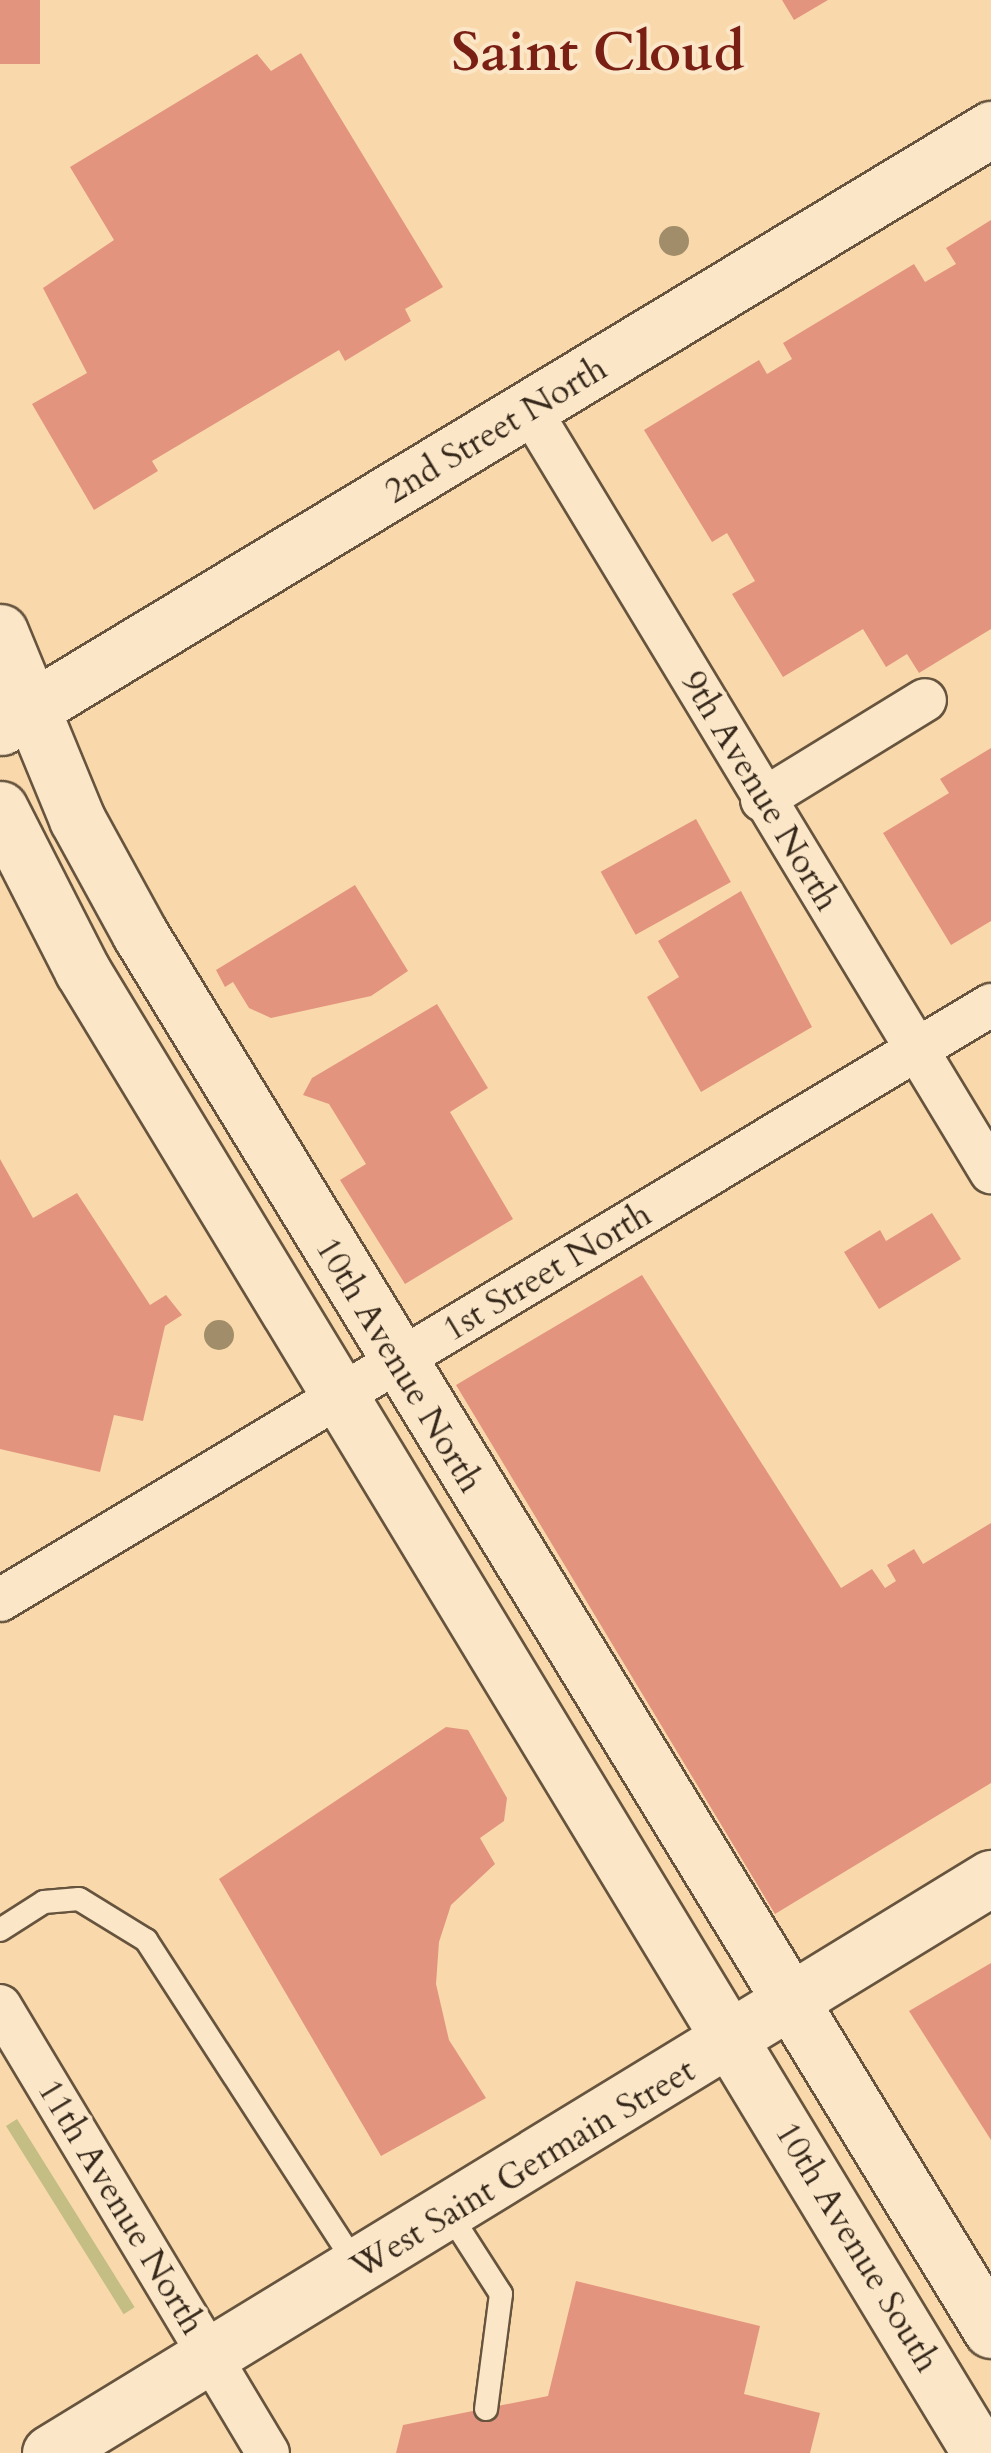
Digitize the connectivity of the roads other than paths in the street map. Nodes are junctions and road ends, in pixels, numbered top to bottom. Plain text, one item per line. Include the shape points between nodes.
1 (991, 129) edge
2 (530, 410) junction
3 (0, 632) edge
4 (925, 700) dead end
5 (14, 719) edge
6 (762, 800) junction
7 (0, 809) edge
8 (991, 1005) edge
9 (917, 1050) junction
10 (991, 1172) edge
11 (397, 1362) junction
12 (344, 1394) junction
13 (0, 1600) edge
14 (991, 1878) edge
15 (0, 1930) edge
16 (0, 2006) edge
17 (792, 2008) junction
18 (734, 2042) junction
19 (449, 2213) junction
20 (358, 2268) junction
21 (991, 2330) edge
22 (211, 2356) junction
23 (486, 2409) dead end
24 (50, 2453) edge
25 (268, 2453) edge
26 (980, 2453) edge

1 - 2 main road, 2nd Street North
2 - 5 main road, 2nd Street North
2 - 6 street, 9th Avenue North
3 - 5 main road
4 - 6 street
5 - 11 main road, 10th Avenue North
6 - 9 street, 9th Avenue North
7 - 12 main road, 10th Avenue North via 82,970
8 - 9 street, 1st Street North
9 - 10 street, 9th Avenue North
9 - 11 street, 1st Street North
11 - 12 street, 1st Street North
11 - 17 main road, 10th Avenue North
12 - 13 street, 1st Street North
12 - 18 main road, 10th Avenue North
14 - 17 main road, West Saint Germain Street
15 - 20 lane via 44,1902 79,1899 146,1940
16 - 22 street, 11th Avenue North
17 - 18 main road, West Saint Germain Street
17 - 21 main road, 10th Avenue South
18 - 19 main road, West Saint Germain Street
18 - 26 main road, 10th Avenue South
19 - 20 main road, West Saint Germain Street
19 - 23 lane via 501,2294
20 - 22 main road, West Saint Germain Street
22 - 24 main road, West Saint Germain Street
22 - 25 street, 11th Avenue North

